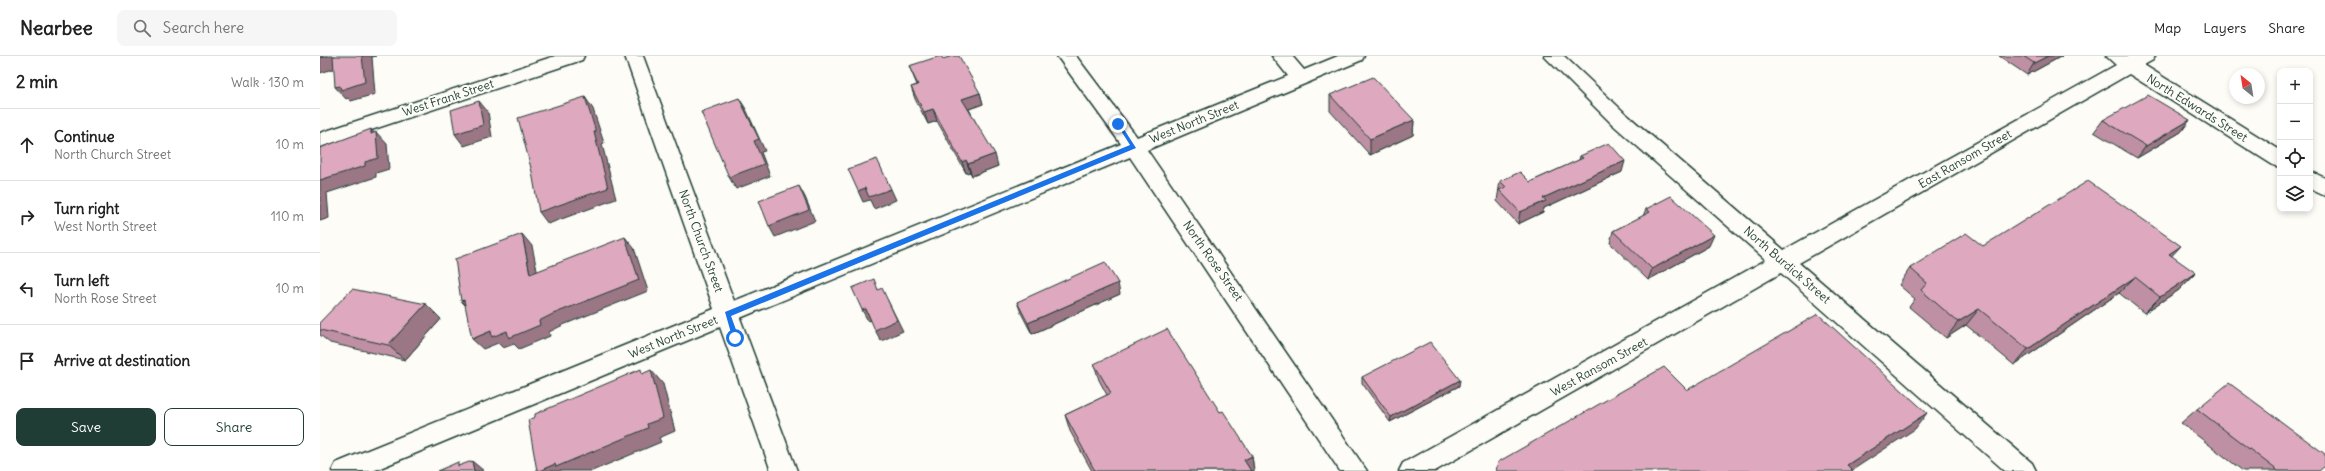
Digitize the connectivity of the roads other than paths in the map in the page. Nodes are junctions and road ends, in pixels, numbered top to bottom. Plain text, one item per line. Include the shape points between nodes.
1 (575, 56) edge
2 (634, 56) edge
3 (1066, 56) edge
4 (1281, 56) edge
5 (1355, 56) edge
6 (1552, 56) edge
7 (2130, 59) edge
8 (1301, 78) junction
9 (320, 140) edge
10 (1134, 146) junction
11 (2277, 158) edge
12 (2313, 181) edge
13 (2325, 188) edge
14 (1785, 262) junction
15 (727, 314) junction
16 (345, 471) edge
17 (784, 471) edge
18 (1354, 471) edge
19 (1412, 471) edge
20 (2023, 471) edge

1 - 9 street, West Frank Street
2 - 15 street, North Church Street
3 - 10 street, North Rose Street
4 - 8 street
5 - 8 street, West North Street
6 - 14 street, North Burdick Street via 1619,119
7 - 11 street, North Edwards Street
7 - 14 street, East Ransom Street
8 - 10 street, West North Street
10 - 15 street, West North Street
10 - 18 street, North Rose Street
12 - 13 street
14 - 19 street, West Ransom Street
14 - 20 street, North Burdick Street
15 - 16 street, West North Street
15 - 17 street, North Church Street

